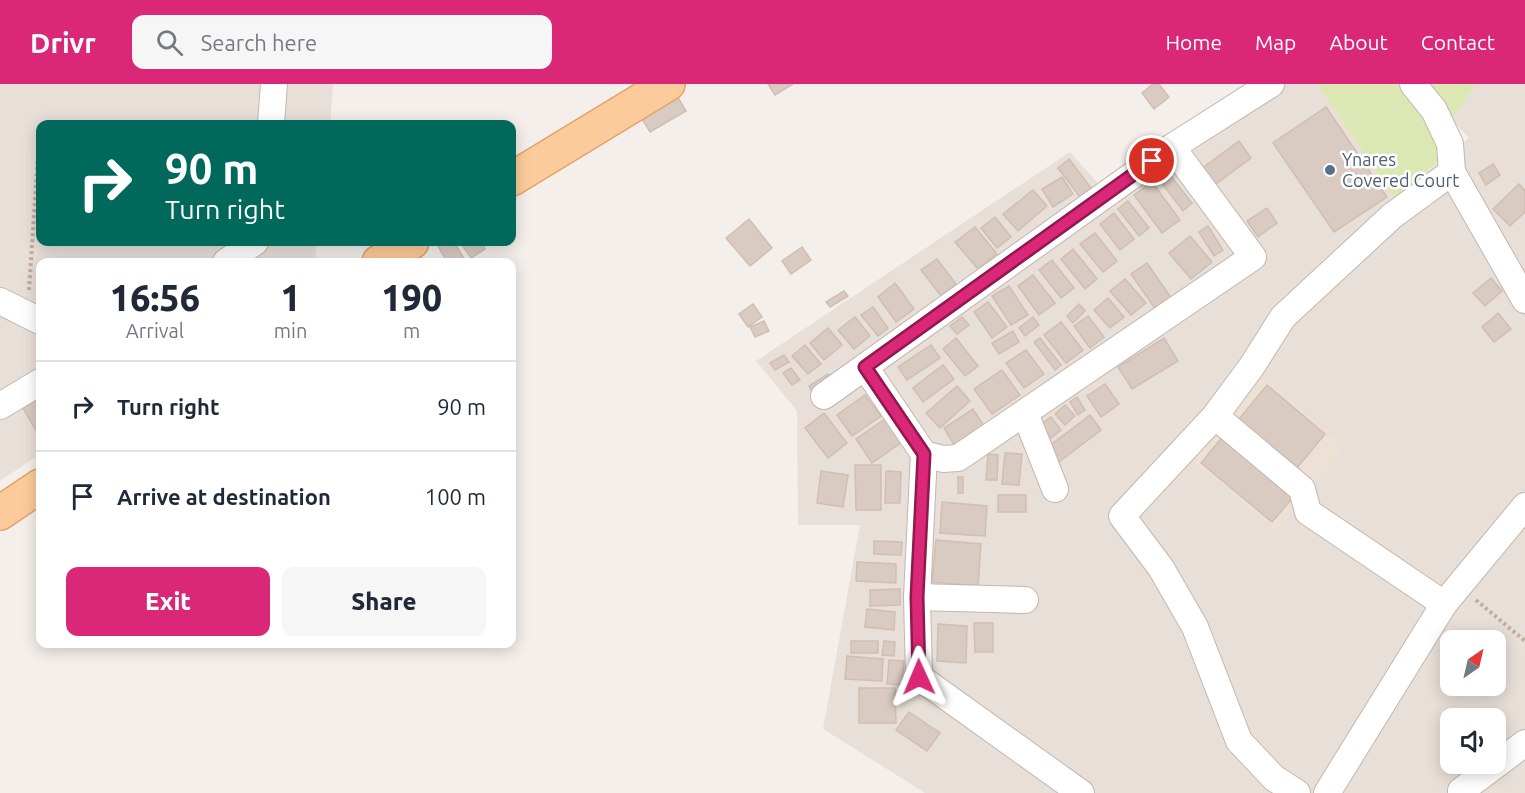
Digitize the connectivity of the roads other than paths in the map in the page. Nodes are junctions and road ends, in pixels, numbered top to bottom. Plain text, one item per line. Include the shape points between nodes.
1 (274, 84) edge
2 (668, 84) edge
3 (1271, 84) edge
4 (1413, 84) edge
5 (271, 120) edge
6 (1172, 147) junction
7 (1452, 172) junction
8 (516, 177) edge
9 (249, 246) edge
10 (405, 246) edge
11 (232, 258) edge
12 (386, 258) edge
13 (1525, 300) edge
14 (0, 301) edge
15 (34, 317) edge
16 (865, 367) junction
17 (36, 384) edge
18 (824, 396) dead end
19 (0, 406) edge
20 (1025, 413) junction
21 (1215, 416) junction
22 (924, 454) junction
23 (36, 489) edge
24 (1054, 489) dead end
25 (1525, 506) edge
26 (0, 513) edge
27 (1452, 595) junction
28 (917, 597) junction
29 (1025, 600) dead end
30 (1525, 743) edge
31 (1461, 791) dead end
32 (1081, 793) edge
33 (1297, 793) edge
34 (1327, 793) edge

1 - 5 street
2 - 8 main road
3 - 6 street
4 - 7 street via 1434,110 1450,144
6 - 16 street
6 - 20 street via 1253,257
7 - 13 street
7 - 21 street via 1392,216 1283,316
9 - 11 street
10 - 12 main road
14 - 15 street
16 - 18 street
16 - 22 street
17 - 19 street
20 - 22 street via 958,458
20 - 24 street
21 - 27 street via 1302,489 1308,512
21 - 33 street via 1122,516 1161,568 1195,627 1239,741 1275,778
22 - 28 street
23 - 26 main road
25 - 27 street
27 - 34 street
28 - 29 street
28 - 32 street via 919,677
30 - 31 street

